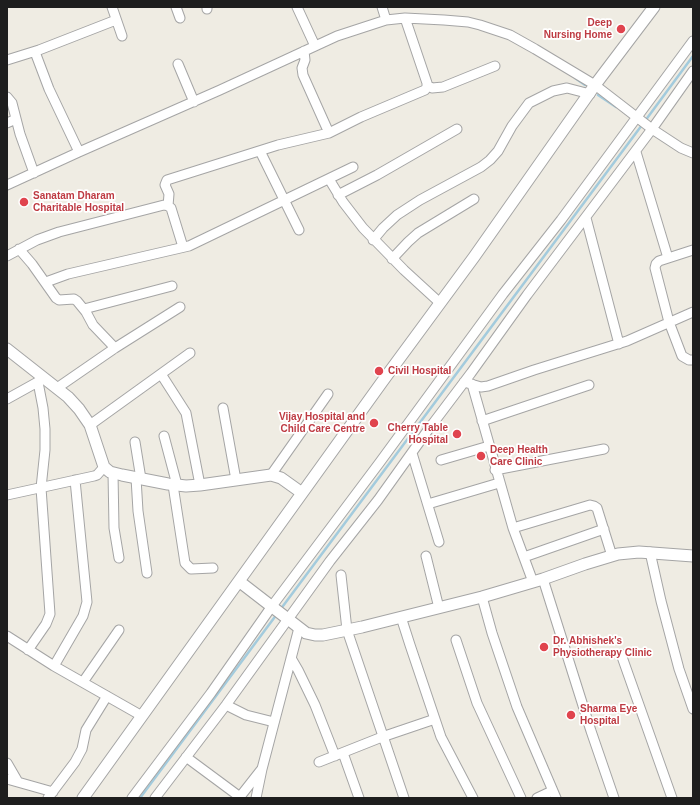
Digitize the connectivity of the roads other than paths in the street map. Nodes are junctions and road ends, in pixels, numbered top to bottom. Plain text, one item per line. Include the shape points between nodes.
1 (112, 7) edge
2 (176, 7) edge
3 (382, 7) edge
4 (654, 7) edge
5 (299, 8) edge
6 (180, 18) dead end
7 (405, 18) junction
8 (116, 20) junction
9 (386, 20) junction
10 (122, 36) dead end
11 (693, 41) edge
12 (315, 46) junction
13 (304, 51) junction
14 (35, 52) junction
15 (7, 60) edge
16 (178, 64) dead end
17 (495, 66) dead end
18 (693, 71) edge
19 (427, 85) junction
20 (592, 90) junction
21 (7, 97) edge
22 (194, 102) junction
23 (16, 119) junction
24 (7, 123) edge
25 (645, 123) junction
26 (457, 129) dead end
27 (329, 133) junction
28 (260, 151) junction
29 (79, 152) junction
30 (636, 152) junction
31 (693, 153) edge
32 (353, 168) dead end
33 (34, 173) junction
34 (329, 179) junction
35 (7, 185) edge
36 (338, 195) junction
37 (474, 199) dead end
38 (284, 201) junction
39 (168, 206) junction
40 (586, 218) junction
41 (299, 230) dead end
42 (373, 240) junction
43 (183, 247) junction
44 (20, 249) junction
45 (693, 250) edge
46 (7, 256) edge
47 (668, 258) junction
48 (392, 259) junction
49 (46, 282) junction
50 (172, 286) dead end
51 (440, 303) junction
52 (180, 306) dead end
53 (84, 309) junction
54 (693, 312) edge
55 (669, 322) junction
56 (619, 344) junction
57 (115, 348) junction
58 (7, 349) edge
59 (190, 353) dead end
60 (693, 360) edge
61 (161, 374) junction
62 (41, 380) junction
63 (468, 383) junction
64 (589, 386) dead end
65 (56, 388) junction
66 (328, 394) dead end
67 (7, 399) edge
68 (223, 408) dead end
69 (482, 421) junction
70 (90, 424) junction
71 (164, 436) dead end
72 (135, 442) dead end
73 (489, 446) junction
74 (604, 449) dead end
75 (412, 453) junction
76 (441, 460) dead end
77 (109, 470) junction
78 (495, 470) junction
79 (272, 475) junction
80 (138, 478) junction
81 (75, 480) junction
82 (236, 480) junction
83 (499, 483) junction
84 (175, 485) junction
85 (200, 485) junction
86 (41, 488) junction
87 (302, 493) junction
88 (7, 495) edge
89 (428, 504) junction
90 (513, 528) junction
91 (604, 529) junction
92 (439, 542) dead end
93 (650, 552) junction
94 (426, 556) dead end
95 (612, 556) junction
96 (693, 556) edge
97 (524, 557) junction
98 (119, 558) dead end
99 (213, 568) dead end
100 (147, 573) dead end
101 (341, 575) dead end
102 (538, 581) junction
103 (240, 582) junction
104 (482, 598) junction
105 (439, 608) junction
106 (279, 612) junction
107 (402, 617) junction
108 (299, 628) junction
109 (119, 630) dead end
110 (347, 630) junction
111 (8, 640) edge
112 (456, 640) dead end
113 (28, 650) junction
114 (621, 654) dead end
115 (291, 658) junction
116 (54, 666) junction
117 (83, 682) junction
118 (690, 688) edge
119 (107, 696) junction
120 (226, 705) junction
121 (693, 709) edge
122 (142, 716) junction
123 (435, 719) junction
124 (274, 722) junction
125 (382, 738) junction
126 (339, 754) junction
127 (186, 757) junction
128 (319, 762) dead end
129 (7, 763) edge
130 (262, 768) junction
131 (7, 779) edge
132 (18, 782) junction
133 (554, 794) edge
134 (51, 795) edge
135 (83, 798) edge
136 (132, 798) edge
137 (155, 798) edge
138 (240, 798) edge
139 (256, 798) edge
140 (359, 798) edge
141 (404, 798) edge
142 (473, 798) edge
143 (521, 798) edge
144 (537, 798) edge
145 (614, 798) edge
146 (672, 798) edge

1 - 8 street
2 - 6 street
3 - 9 street
4 - 20 street
5 - 12 street
7 - 9 street
7 - 19 street
7 - 20 street via 480,24 510,35 529,45
8 - 10 street
8 - 14 street
9 - 12 street
11 - 25 street
12 - 13 street
13 - 22 street
13 - 27 street via 303,75
14 - 15 street
14 - 29 street via 49,90
16 - 22 street
17 - 19 street via 443,87
18 - 25 street
19 - 27 street via 425,90
20 - 25 street
20 - 42 street via 567,88 553,91 529,103 490,160 396,215
20 - 51 street
21 - 23 street via 12,103
22 - 29 street
23 - 24 street
23 - 33 street
25 - 30 street
25 - 31 street via 681,148
25 - 106 street via 561,220 503,294 380,462
26 - 36 street
27 - 28 street
28 - 38 street
28 - 39 street via 167,180 165,185 169,194
29 - 33 street
30 - 40 street
30 - 47 street
32 - 34 street
33 - 35 street
34 - 36 street
34 - 38 street
36 - 42 street
37 - 48 street via 418,233
38 - 41 street
38 - 43 street via 197,243
39 - 43 street via 171,208
39 - 44 street via 59,232
40 - 56 street
40 - 63 street via 527,295
42 - 48 street
43 - 49 street via 68,274
44 - 46 street
44 - 49 street
45 - 47 street
47 - 55 street via 659,261 655,268
48 - 51 street
49 - 53 street via 56,298 74,299
50 - 53 street
51 - 87 street
52 - 57 street
53 - 57 street via 93,325
54 - 55 street
55 - 56 street
55 - 60 street via 682,356
56 - 63 street via 488,386
57 - 65 street
58 - 62 street
59 - 61 street
61 - 70 street
61 - 85 street via 186,413
62 - 65 street
62 - 67 street
62 - 86 street via 45,429
63 - 69 street
63 - 75 street
64 - 69 street
65 - 70 street via 68,397
66 - 79 street
68 - 82 street
69 - 73 street
70 - 77 street
71 - 84 street
72 - 80 street
73 - 76 street
73 - 78 street
74 - 78 street
75 - 89 street
75 - 106 street via 330,561
77 - 80 street
77 - 81 street
77 - 98 street
78 - 83 street
79 - 82 street
79 - 87 street via 281,478
80 - 84 street
80 - 100 street via 138,511
81 - 86 street
81 - 116 street via 87,602 83,616
82 - 85 street
83 - 89 street
83 - 90 street
84 - 85 street
84 - 99 street via 185,563 191,569
86 - 88 street
86 - 113 street via 50,614
87 - 103 street
89 - 92 street
90 - 91 street via 590,505 597,508
90 - 97 street
91 - 95 street
91 - 97 street
93 - 95 street
93 - 96 street
93 - 118 street via 679,669
94 - 105 street
95 - 102 street
97 - 102 street
101 - 110 street
102 - 104 street
102 - 145 street
103 - 106 street
103 - 122 street
104 - 105 street
104 - 133 street via 517,707
105 - 107 street
106 - 108 street
106 - 120 street
106 - 136 street via 211,693
107 - 110 street
107 - 123 street
108 - 110 street via 315,635
108 - 115 street
109 - 117 street
110 - 125 street
111 - 113 street
112 - 143 street via 477,703
113 - 116 street
114 - 146 street
115 - 124 street
115 - 126 street
116 - 117 street
117 - 119 street
118 - 121 street
119 - 122 street
119 - 134 street via 86,730 82,749 75,762
120 - 124 street via 259,720
120 - 127 street
122 - 135 street
123 - 125 street
123 - 142 street via 441,737
124 - 130 street
125 - 126 street
125 - 141 street
126 - 128 street
126 - 140 street
127 - 137 street
127 - 138 street
129 - 132 street
130 - 138 street
130 - 139 street
131 - 132 street
132 - 134 street
133 - 144 street

